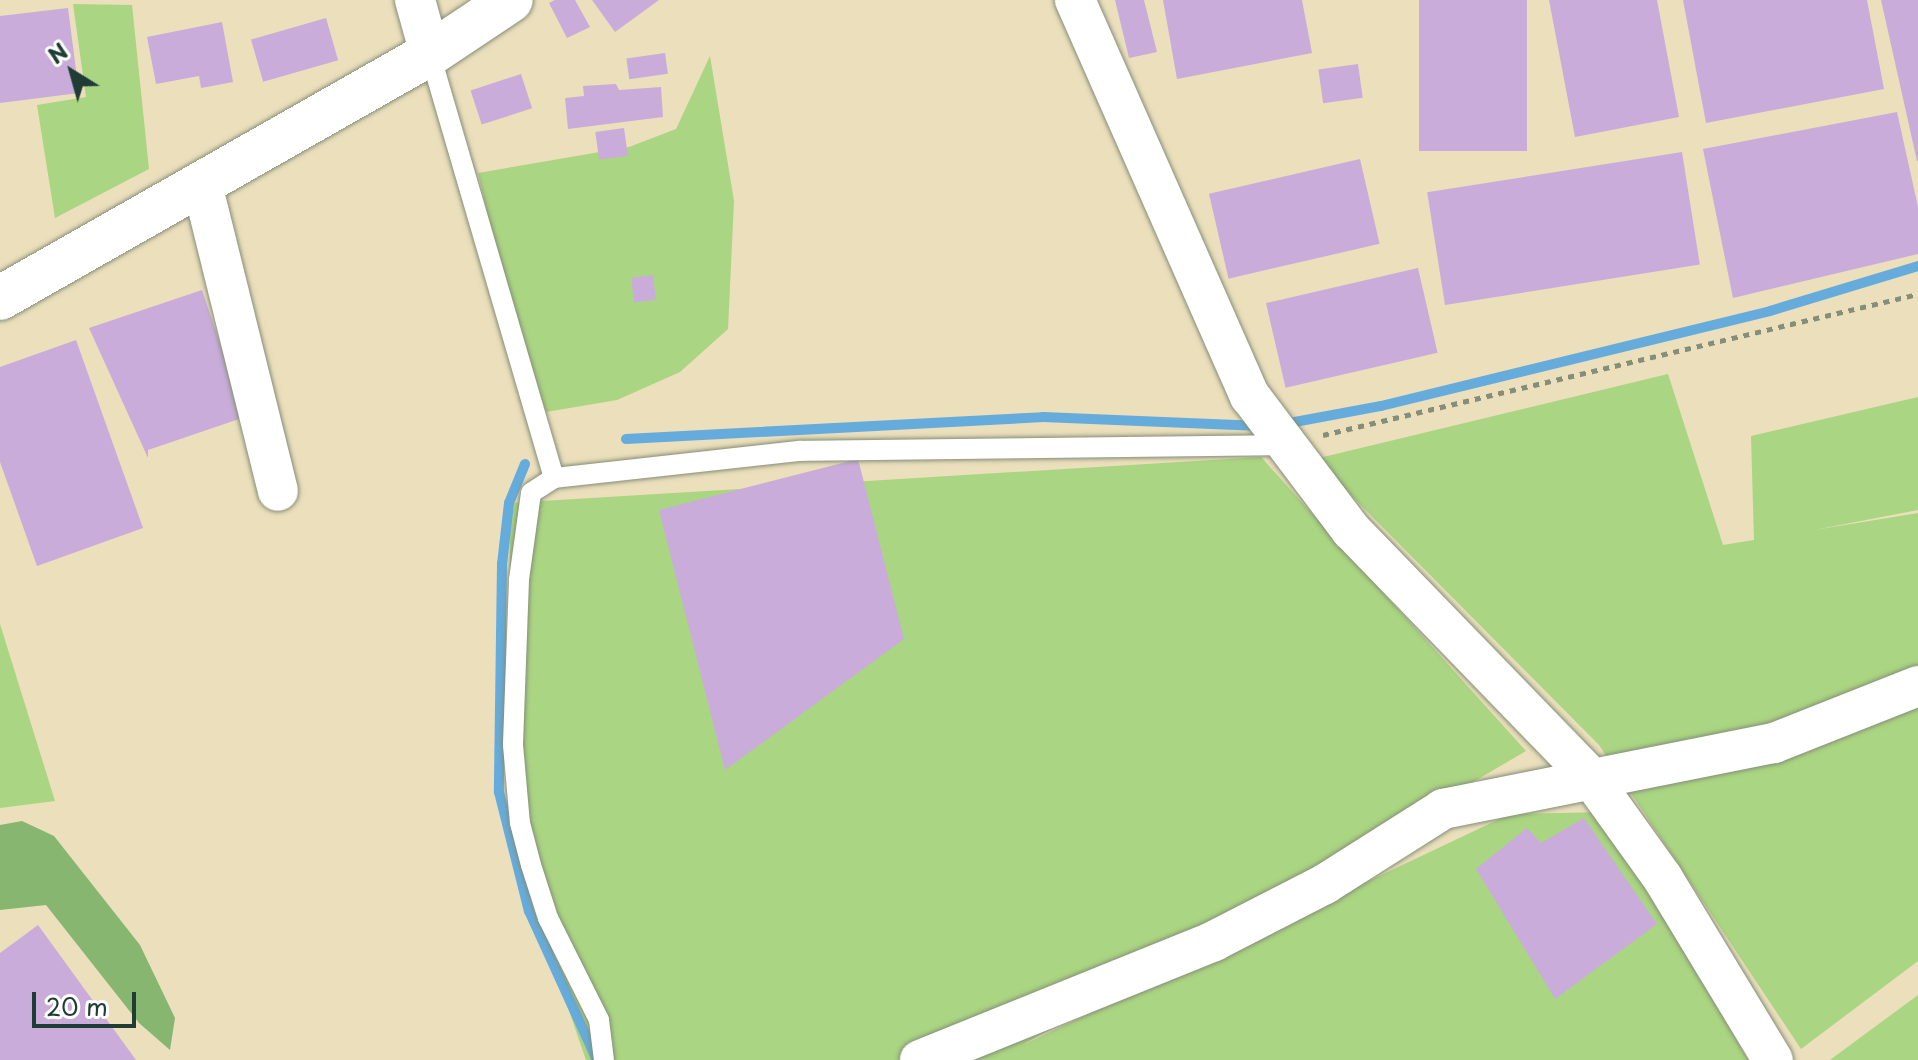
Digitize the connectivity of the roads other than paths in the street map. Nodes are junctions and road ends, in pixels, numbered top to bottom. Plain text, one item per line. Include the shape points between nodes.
1 (415, 0) edge
2 (511, 0) edge
3 (1075, 0) edge
4 (430, 54) junction
5 (202, 184) junction
6 (0, 298) edge
7 (1280, 440) junction
8 (554, 478) junction
9 (278, 491) dead end
10 (1918, 686) edge
11 (1591, 778) junction
12 (604, 1060) edge
13 (920, 1060) edge
14 (1773, 1060) edge

1 - 4 street
2 - 4 street
3 - 7 street via 1250,396
4 - 5 street
4 - 8 lane
5 - 6 street
5 - 9 street
7 - 8 lane via 800,451
7 - 11 street via 1351,530
8 - 12 lane via 531,493 519,580 513,745 520,823 531,865 548,918 599,1020
10 - 11 street via 1774,743
11 - 13 street via 1443,809 1325,884 1214,941
11 - 14 street via 1662,877

